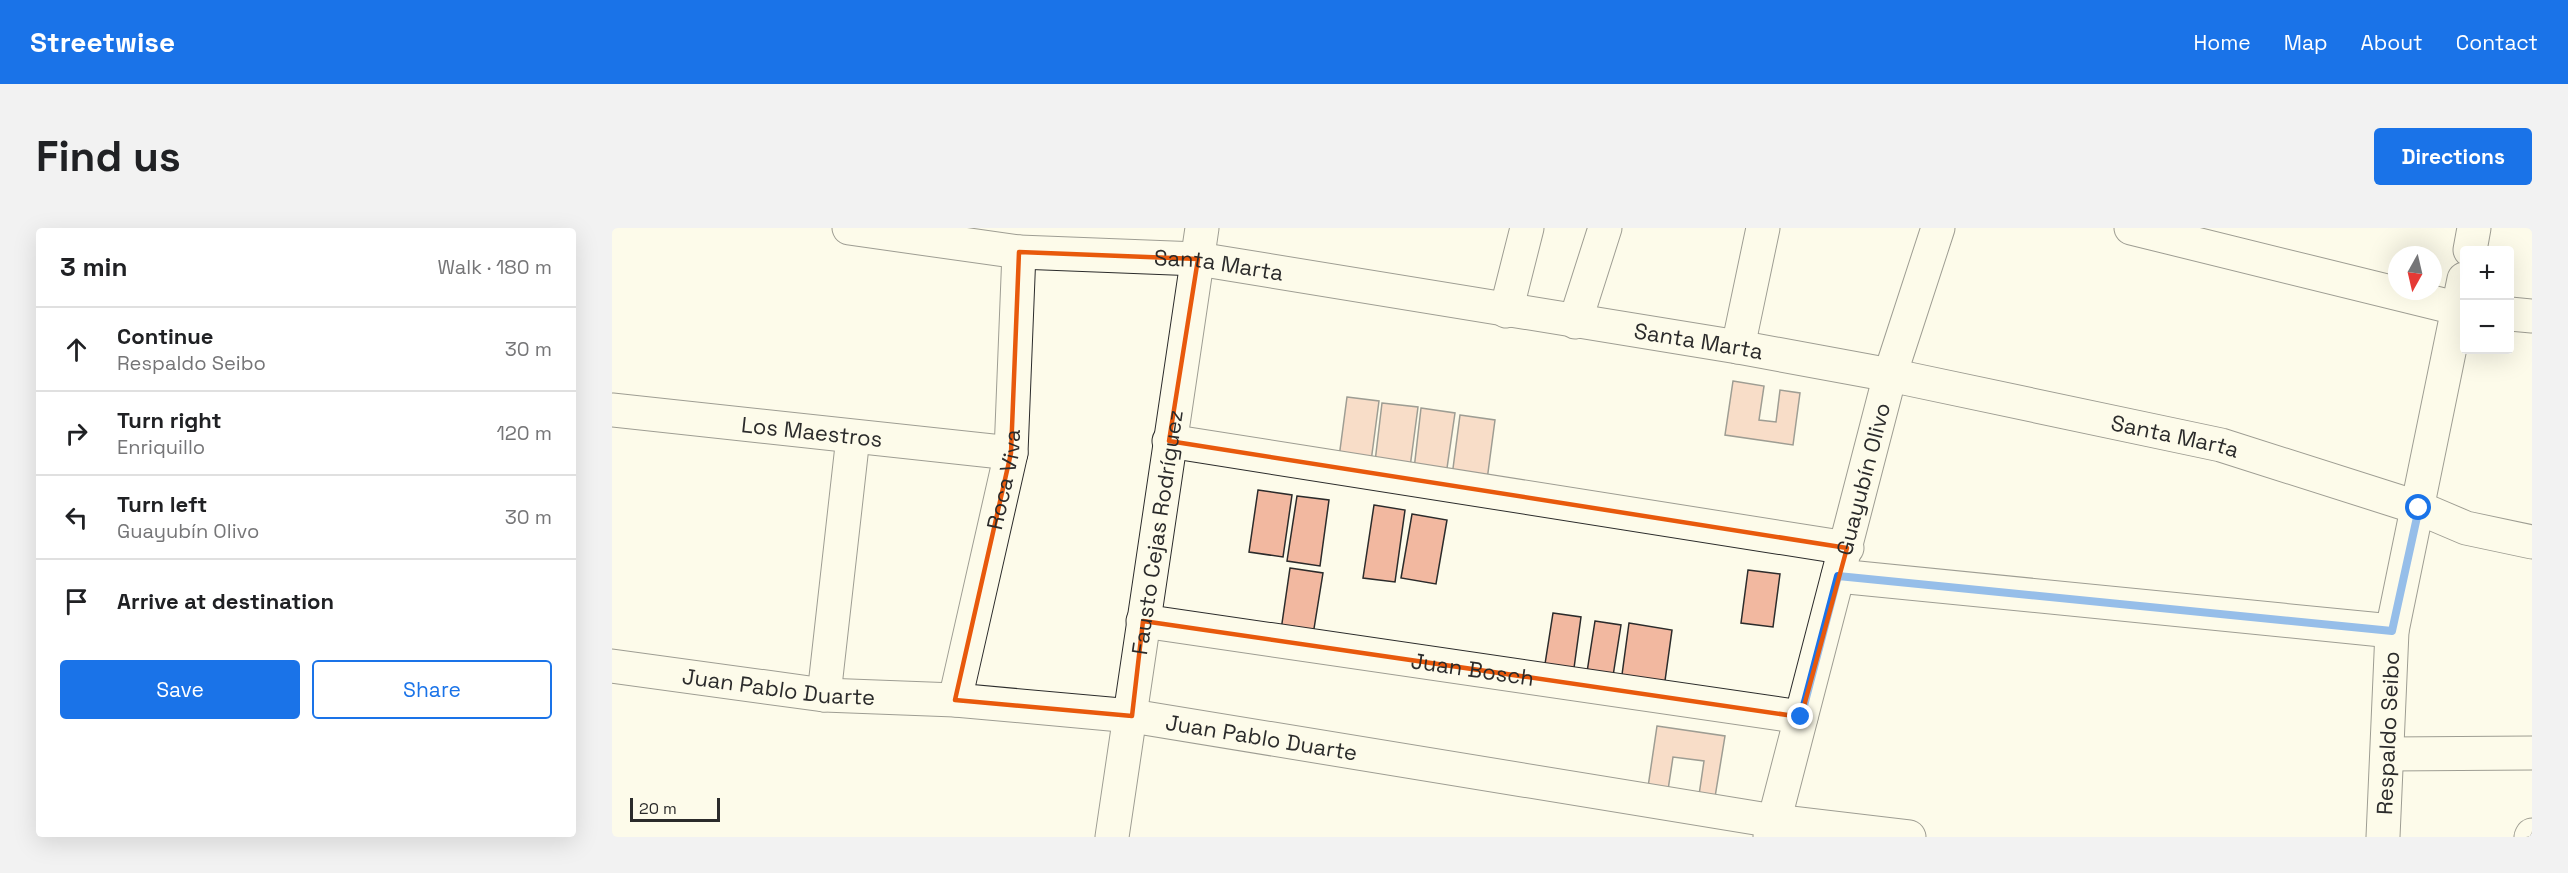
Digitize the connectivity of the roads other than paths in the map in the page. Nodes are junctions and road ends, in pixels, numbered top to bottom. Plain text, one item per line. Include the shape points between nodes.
1 (1527, 228) edge
2 (1605, 228) edge
3 (1763, 228) edge
4 (1938, 228) edge
5 (2131, 228) edge
6 (2474, 228) edge
7 (859, 229) edge
8 (1200, 244) edge
9 (2471, 246) edge
10 (1019, 252) junction
11 (2460, 298) edge
12 (2463, 300) edge
13 (1506, 310) junction
14 (2514, 314) edge
15 (2532, 316) edge
16 (1575, 322) junction
17 (1738, 347) junction
18 (1890, 375) junction
19 (612, 410) edge
20 (853, 437) junction
21 (1169, 441) junction
22 (1011, 453) junction
23 (2419, 508) junction
24 (2532, 542) edge
25 (1842, 562) junction
26 (1143, 621) junction
27 (2392, 631) junction
28 (612, 666) edge
29 (824, 694) junction
30 (955, 700) junction
31 (1132, 716) junction
32 (1801, 717) junction
33 (2532, 753) edge
34 (2388, 754) junction
35 (1772, 829) edge
36 (1112, 837) edge
37 (1909, 837) edge
38 (2383, 837) edge

1 - 13 street
2 - 16 street
3 - 17 street
4 - 18 street, Guayubín Olivo
5 - 11 street
6 - 9 street
7 - 10 street, Santa Marta
8 - 10 street, Santa Marta
8 - 13 street, Santa Marta
8 - 21 street, Fausto Cejas Rodríguez
10 - 22 street, Roca Viva
12 - 23 street, Respaldo Seibo
13 - 16 street, Santa Marta
14 - 15 street
16 - 17 street, Santa Marta
17 - 18 street, Santa Marta
18 - 23 street, Santa Marta via 2221,444
18 - 25 street, Guayubín Olivo
19 - 20 street, Los Maestros
20 - 22 street, Los Maestros
20 - 29 street
21 - 25 street
21 - 26 street, Fausto Cejas Rodríguez
22 - 30 street, Roca Viva
23 - 24 street, Santa Marta via 2466,528
23 - 27 street, Respaldo Seibo
25 - 27 street
25 - 32 street, Guayubín Olivo
26 - 31 street, Fausto Cejas Rodríguez
26 - 32 street, Juan Bosch
27 - 34 street, Respaldo Seibo
28 - 29 street, Juan Pablo Duarte
29 - 30 street, Juan Pablo Duarte
30 - 31 street, Juan Pablo Duarte
31 - 35 street, Juan Pablo Duarte
31 - 36 street, Fausto Cejas Rodríguez
32 - 35 street, Guayubín Olivo
33 - 34 street
34 - 38 street, Respaldo Seibo
35 - 37 street, Juan Pablo Duarte

